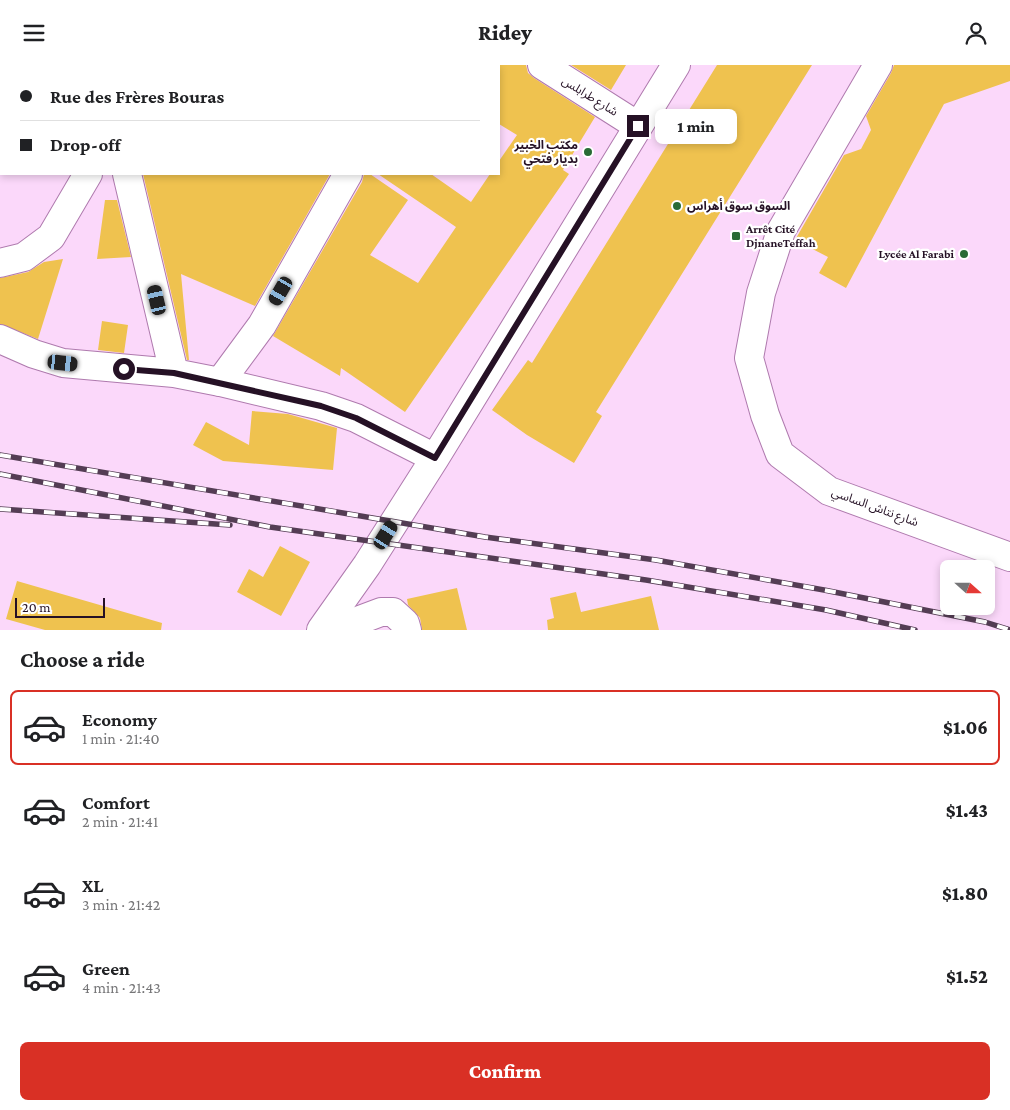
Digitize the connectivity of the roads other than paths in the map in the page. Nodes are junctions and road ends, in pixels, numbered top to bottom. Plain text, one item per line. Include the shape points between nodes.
1 (542, 65) edge
2 (676, 65) edge
3 (878, 65) edge
4 (638, 126) junction
5 (87, 175) edge
6 (127, 175) edge
7 (347, 175) edge
8 (0, 263) edge
9 (0, 339) edge
10 (174, 373) junction
11 (220, 382) junction
12 (435, 458) junction
13 (1010, 557) edge
14 (321, 630) edge
15 (333, 630) edge
16 (406, 630) edge

1 - 4 street, شارع طرابلس
2 - 4 street
3 - 13 street, شارع نتاش الساسي via 781,231 762,293 749,358 780,454 829,491
4 - 12 street
5 - 8 street via 51,237 24,257
6 - 10 street
7 - 11 street via 262,325
9 - 10 street via 63,363
10 - 11 street
11 - 12 street via 321,406 356,418
12 - 14 street via 368,565
15 - 16 street via 381,612 393,613 405,623

